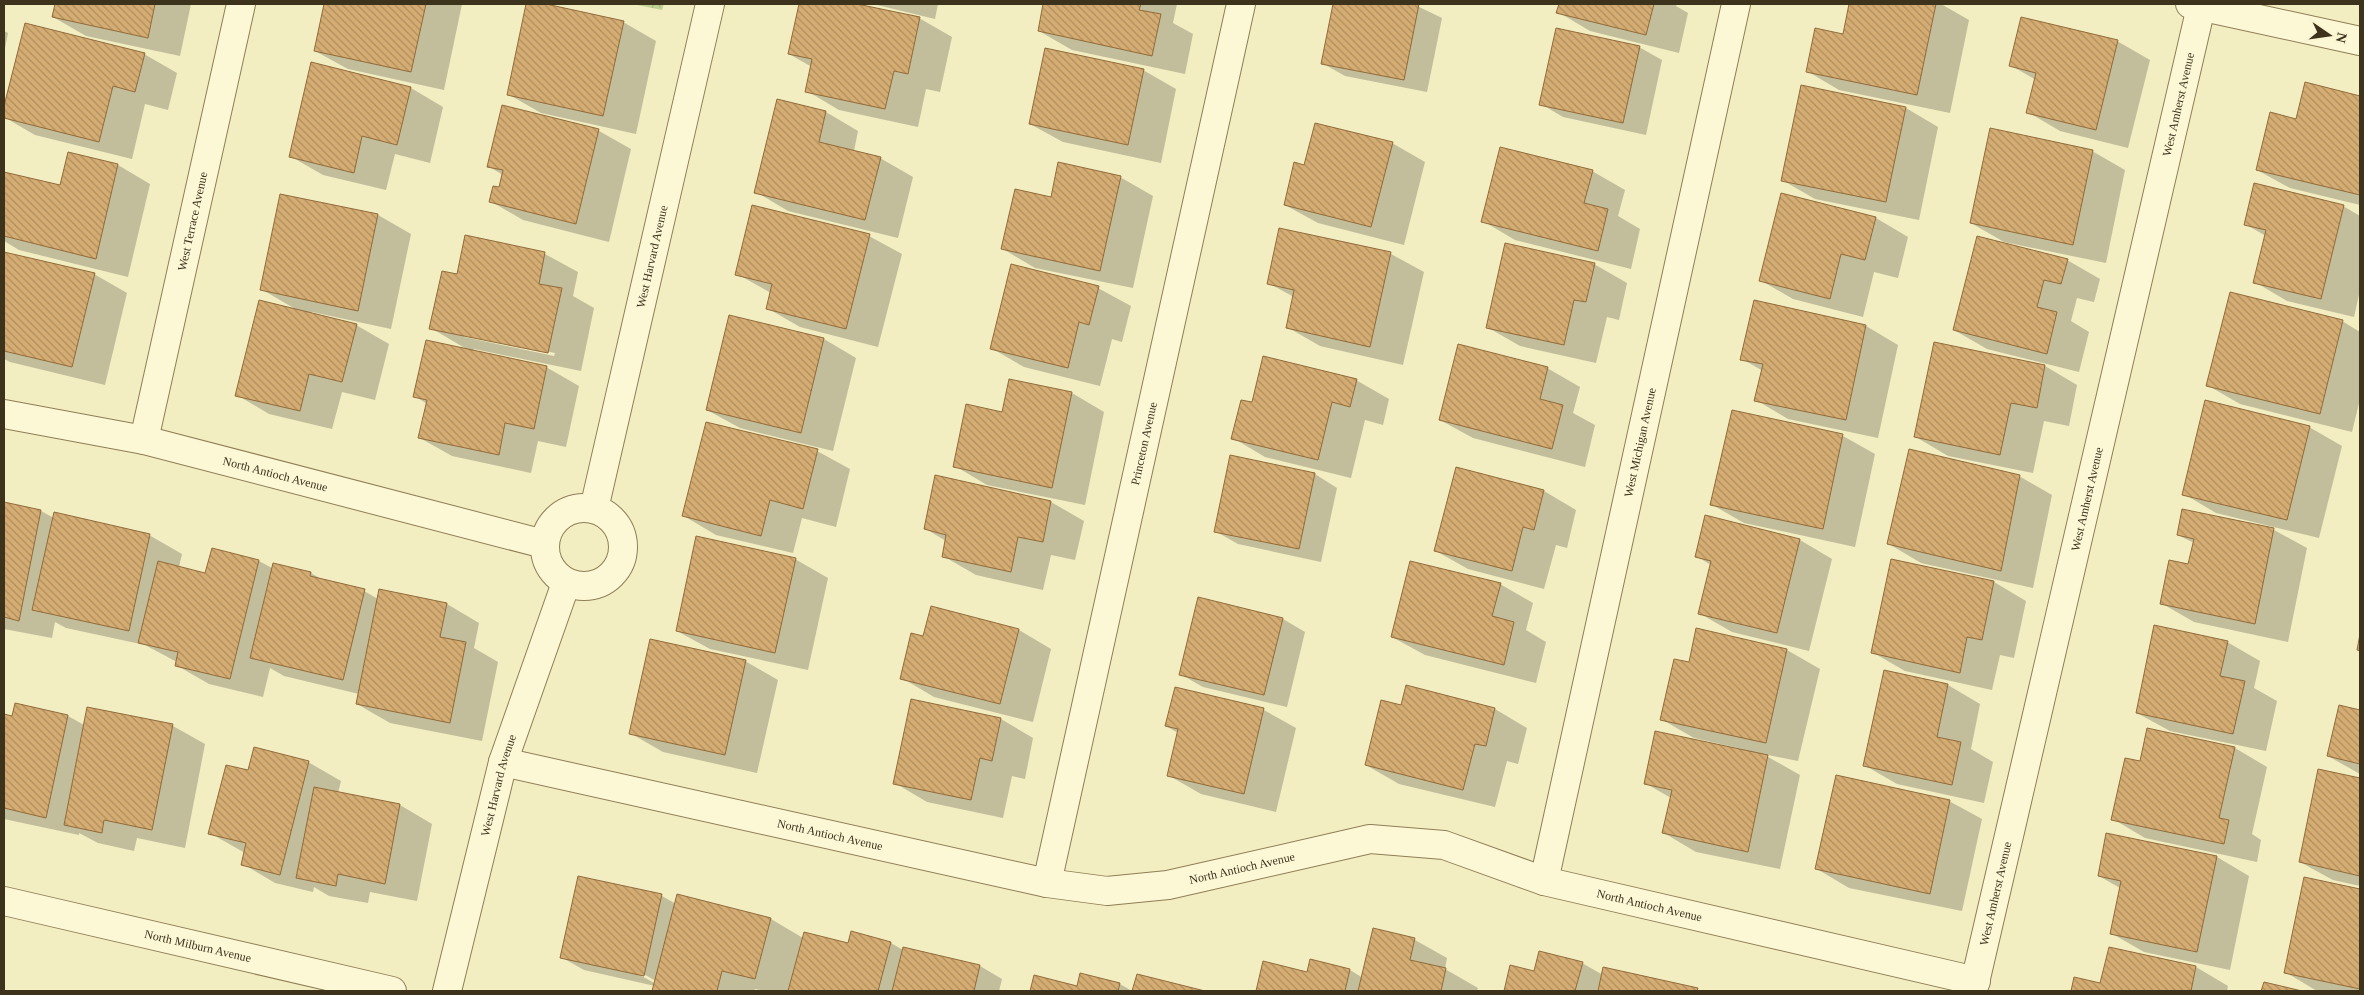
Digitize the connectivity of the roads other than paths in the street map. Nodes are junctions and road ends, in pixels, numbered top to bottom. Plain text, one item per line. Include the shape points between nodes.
1 (240, 4) edge
2 (710, 4) edge
3 (1241, 4) edge
4 (1736, 4) edge
5 (2195, 5) edge
6 (2360, 41) edge
7 (4, 414) edge
8 (144, 440) junction
9 (594, 509) junction
10 (544, 544) junction
11 (566, 583) junction
12 (503, 762) junction
13 (1544, 881) junction
14 (1047, 883) junction
15 (4, 901) edge
16 (1974, 986) edge
17 (392, 991) edge
18 (447, 991) edge

1 - 8 street, West Terrace Avenue
2 - 9 street, West Harvard Avenue
3 - 14 street, Princeton Avenue
4 - 13 street, West Michigan Avenue
5 - 6 street
5 - 16 street, West Amherst Avenue
7 - 8 street, North Antioch Avenue
8 - 10 street, North Antioch Avenue
9 - 10 street via 582,507 561,515 552,523
9 - 11 street via 606,514 622,535 621,561 614,573 592,586
10 - 11 street via 549,567
11 - 12 street, West Harvard Avenue
12 - 14 street, North Antioch Avenue
12 - 18 street, West Harvard Avenue
13 - 14 street, North Antioch Avenue via 1444,845 1370,839 1168,885 1108,891
13 - 16 street, North Antioch Avenue
15 - 17 street, North Milburn Avenue

